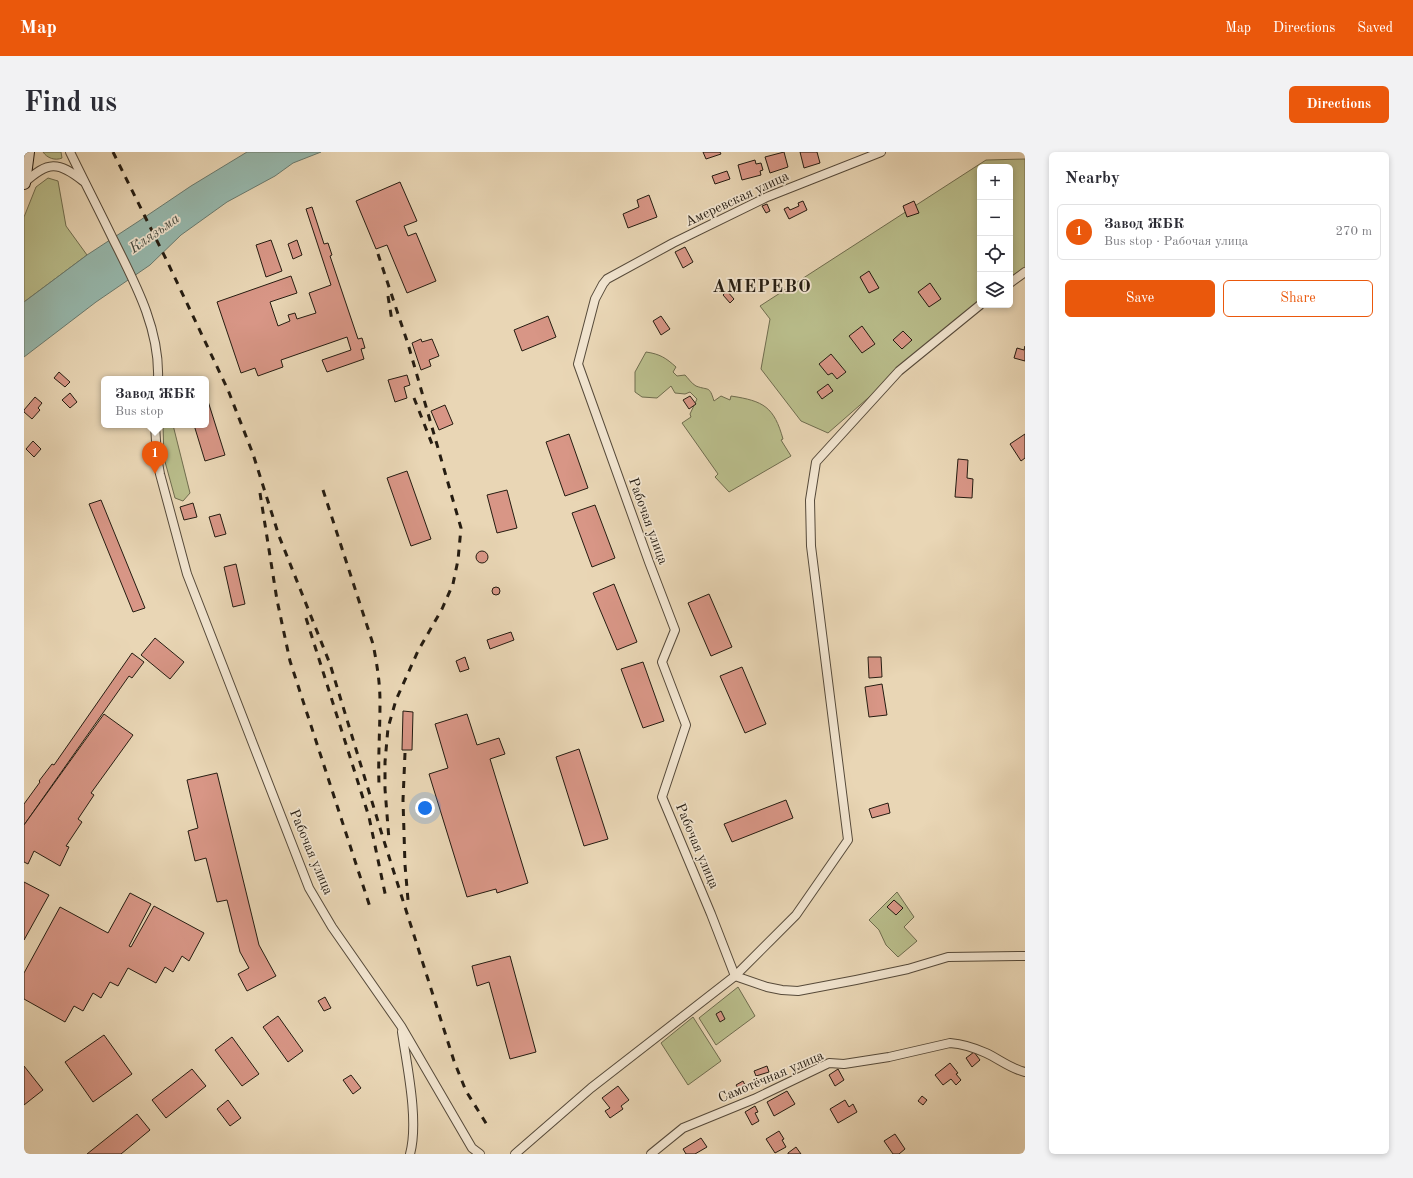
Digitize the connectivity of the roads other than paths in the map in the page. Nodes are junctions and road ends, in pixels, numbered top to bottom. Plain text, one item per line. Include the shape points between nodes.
1 (28, 152) edge
2 (70, 152) edge
3 (881, 152) edge
4 (24, 183) edge
5 (85, 183) junction
6 (1025, 272) edge
7 (607, 279) joint
8 (1013, 281) edge
9 (977, 307) edge
10 (158, 376) edge
11 (155, 428) edge
12 (1025, 956) edge
13 (735, 976) junction
14 (401, 1026) junction
15 (1025, 1072) edge
16 (410, 1154) edge
17 (480, 1154) edge
18 (515, 1154) edge
19 (651, 1154) edge

1 - 4 main road
2 - 5 street
3 - 7 street, Амеревская улица via 767,196
4 - 5 street via 36,172 47,167 59,166
5 - 10 street via 139,291 153,332
6 - 8 street
7 - 13 street, Рабочая улица via 595,299 578,364 675,630 662,662 686,725 662,797
9 - 13 street via 899,370 816,462 810,500 811,546 848,840 796,915
11 - 14 street, Рабочая улица via 160,474 187,574 309,888 332,927
12 - 13 street via 948,957 908,969 798,991 767,987
13 - 18 street via 591,1088
14 - 16 street via 410,1088
14 - 17 street, Рабочая улица via 472,1148
15 - 19 street, Самотёчная улица via 986,1053 960,1044 844,1064 829,1063 754,1099 683,1128

